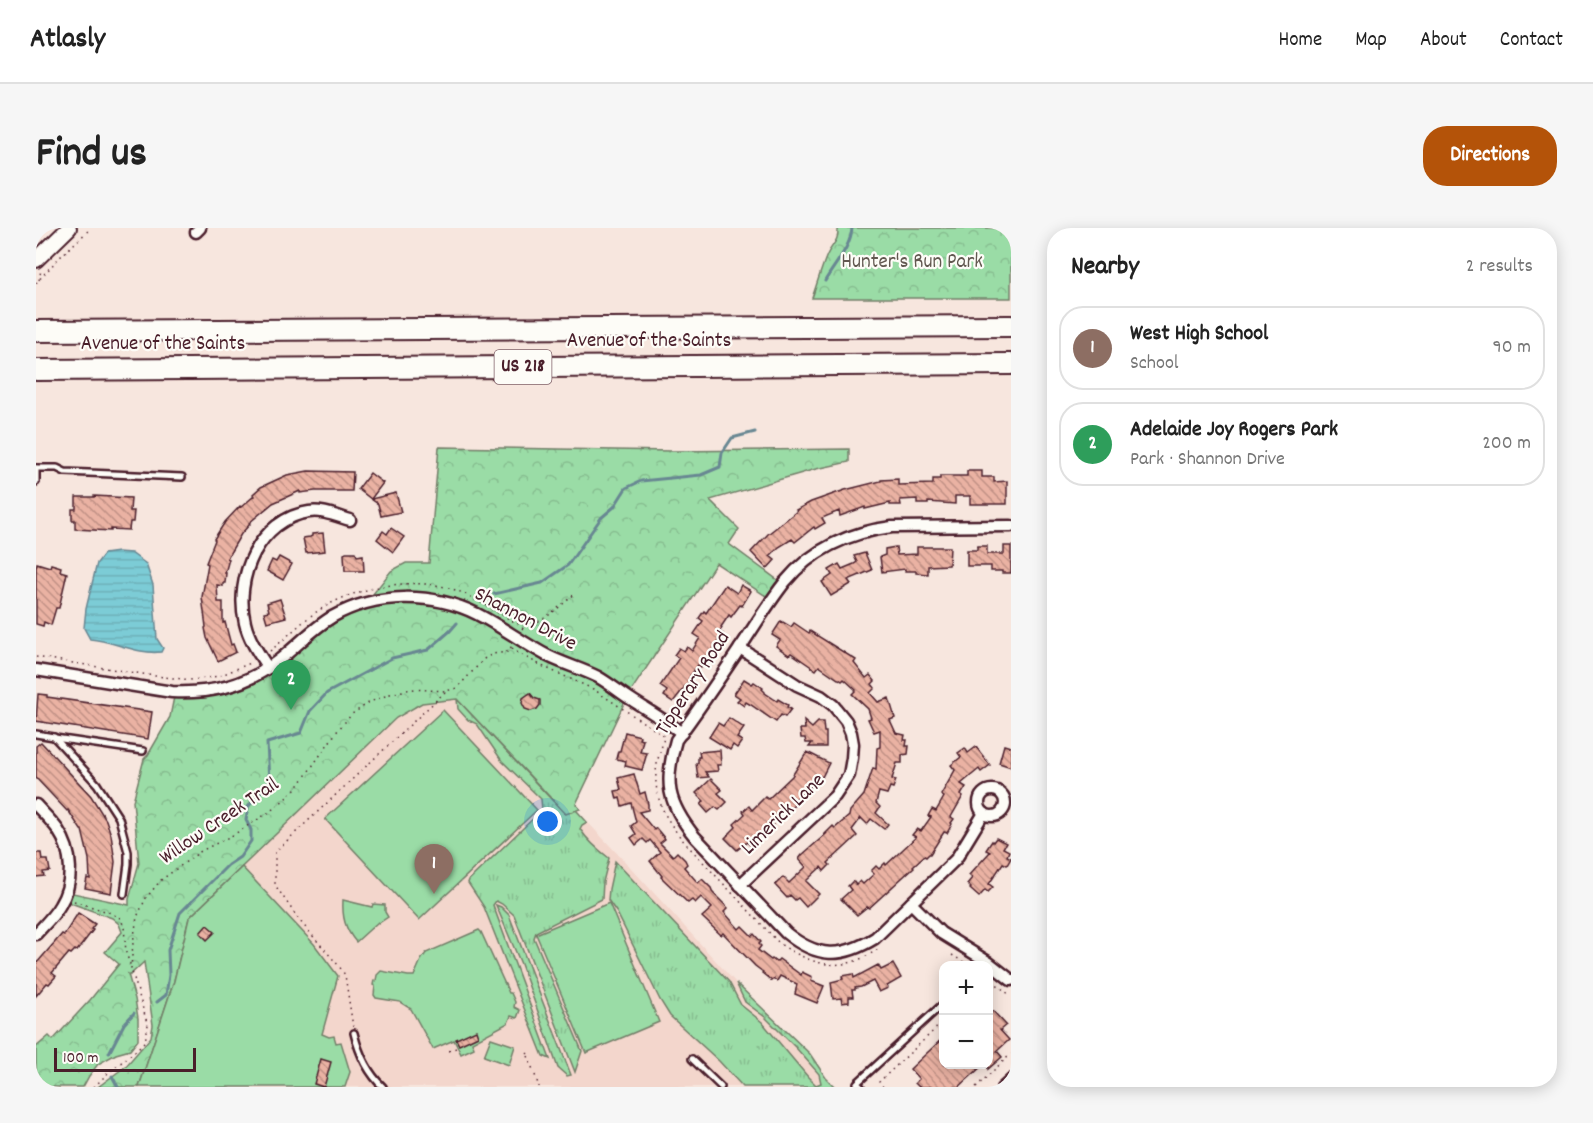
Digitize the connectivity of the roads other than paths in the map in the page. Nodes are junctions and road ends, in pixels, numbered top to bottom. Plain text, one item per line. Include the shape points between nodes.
1 (69, 228) edge
2 (36, 260) edge
3 (1011, 326) edge
4 (36, 331) edge
5 (1011, 364) edge
6 (36, 370) edge
7 (36, 468) edge
8 (182, 477) dead end
9 (36, 482) edge
10 (350, 520) dead end
11 (1011, 526) edge
12 (740, 648) junction
13 (268, 668) junction
14 (36, 670) edge
15 (682, 733) junction
16 (36, 734) edge
17 (54, 737) junction
18 (142, 751) dead end
19 (36, 805) edge
20 (984, 813) dead end
21 (740, 885) junction
22 (124, 894) dead end
23 (911, 903) junction
24 (36, 934) edge
25 (980, 961) edge
26 (993, 969) edge
27 (1011, 980) edge
28 (939, 1008) edge
29 (354, 1033) road end
30 (692, 1059) dead end
31 (1011, 1077) edge
32 (383, 1087) edge
33 (721, 1087) edge
34 (861, 1087) edge
35 (1000, 1087) edge

1 - 2 street
3 - 4 highway, Avenue of the Saints / US 218
5 - 6 highway, Avenue of the Saints / US 218
7 - 8 lane
7 - 9 lane
10 - 13 street via 324,512 296,515 274,528 255,551 245,576 242,605 249,634
11 - 12 street, Tipperary Road via 892,527 845,538 796,570
12 - 15 street, Tipperary Road
12 - 21 street, Limerick Lane via 833,705 846,721 853,744 849,775 835,796
13 - 14 street, Shannon Drive via 232,685 193,693
13 - 15 street, Shannon Drive via 315,629 346,610 386,599 439,600 478,615 547,656 597,677
15 - 21 street, Tipperary Road via 676,740 669,771 674,805 695,837
16 - 17 lane
17 - 18 lane
17 - 22 lane via 97,784 119,818 128,852
19 - 24 street via 63,838 70,874 59,908
20 - 23 street, Tipperary Road via 956,859
21 - 23 street, Tipperary Road via 800,944 828,952 860,947
23 - 25 street via 941,933
26 - 27 street
28 - 34 lane via 857,1083
29 - 32 lane via 363,1060
30 - 33 lane
31 - 35 lane

